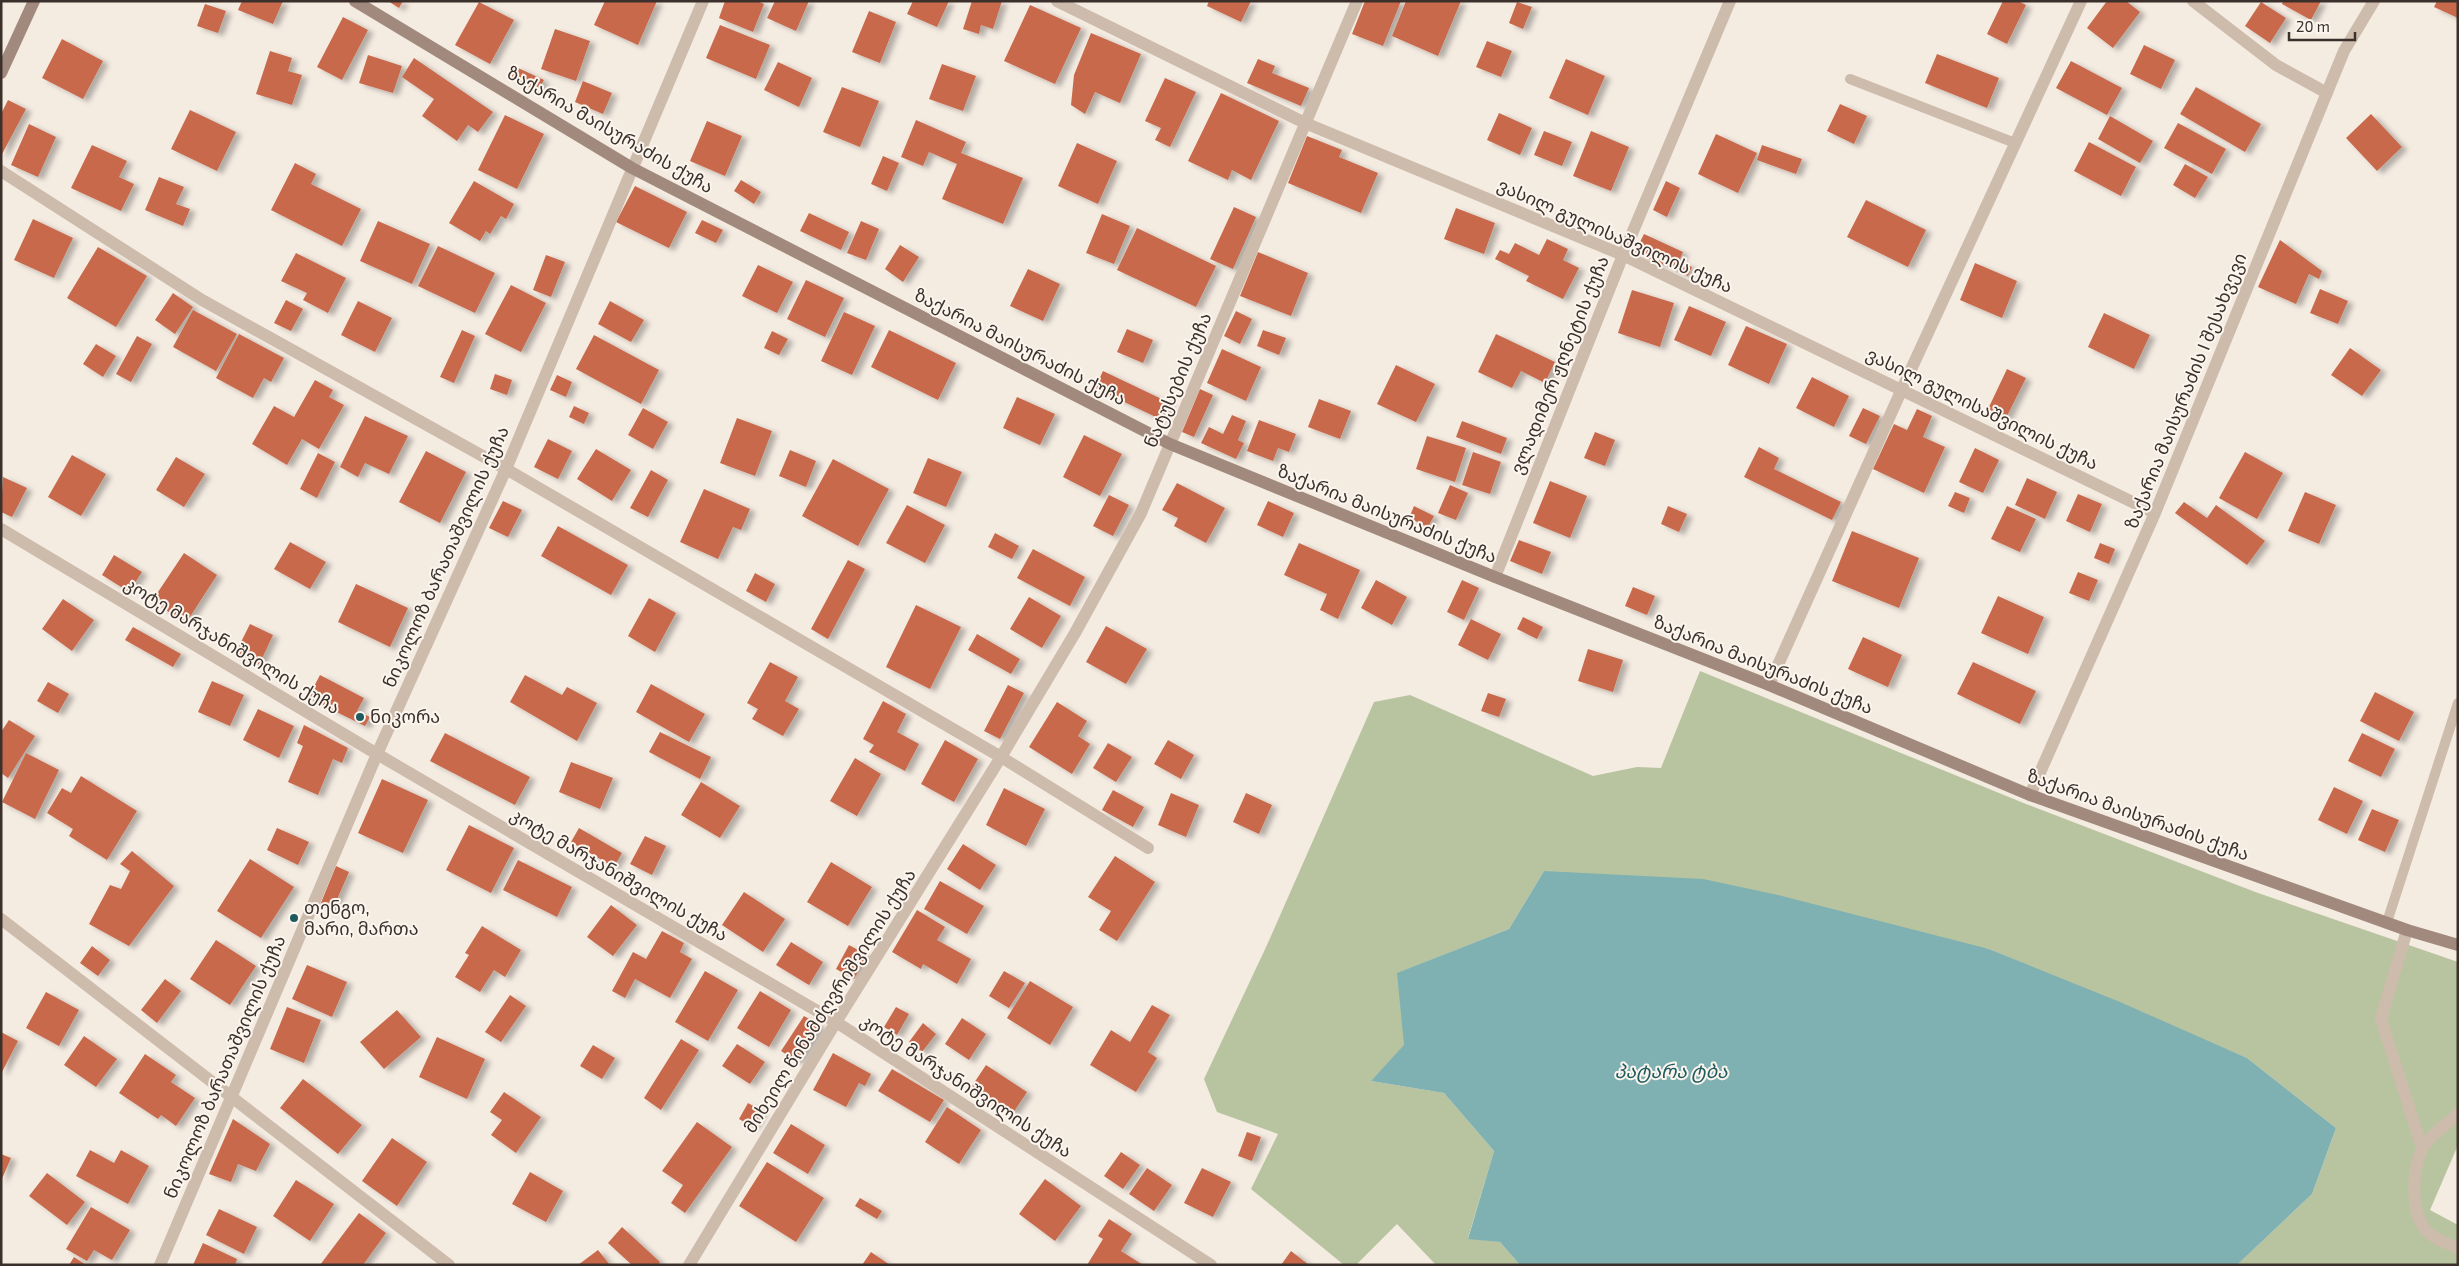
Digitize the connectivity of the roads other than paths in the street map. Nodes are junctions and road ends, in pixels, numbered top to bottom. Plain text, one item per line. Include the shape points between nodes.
1 (34, 1) edge
2 (355, 1) edge
3 (703, 1) edge
4 (1057, 1) edge
5 (1357, 1) edge
6 (1730, 1) edge
7 (2081, 1) edge
8 (2193, 1) edge
9 (2374, 1) edge
10 (1, 73) edge
11 (1850, 79) dead end
12 (2327, 94) junction
13 (1305, 123) junction
14 (2015, 143) junction
15 (632, 168) junction
16 (1, 171) edge
17 (1623, 255) junction
18 (1902, 389) junction
19 (1170, 444) junction
20 (506, 469) junction
21 (2155, 513) junction
22 (1, 529) edge
23 (1495, 577) junction
24 (1769, 685) junction
25 (2458, 703) edge
26 (377, 754) junction
27 (1001, 757) junction
28 (2030, 795) junction
29 (1148, 848) dead end
30 (1, 919) edge
31 (2387, 922) junction
32 (2407, 930) junction
33 (2458, 945) edge
34 (836, 1022) junction
35 (231, 1098) junction
36 (2458, 1114) edge
37 (2422, 1148) junction
38 (2458, 1248) edge
39 (160, 1265) edge
40 (449, 1265) edge
41 (690, 1265) edge
42 (1211, 1265) edge

1 - 10 street
2 - 15 street, ზაქარია მაისურაძის ქუჩა
3 - 15 street, ნიკოლოზ ბარათაშვილის ქუჩა
4 - 13 street, ვასილ გულისაშვილის ქუჩა
5 - 13 street, ნატუსების ქუჩა
6 - 17 street, ვლადიმერ ჟღნეტის ქუჩა
7 - 14 street
8 - 12 street via 2276,65
9 - 12 street, ზაქარია მაისურაძის I შესახვევი via 2344,51
11 - 14 lane
12 - 21 street, ზაქარია მაისურაძის I შესახვევი
13 - 17 street, ვასილ გულისაშვილის ქუჩა
13 - 19 street, ნატუსების ქუჩა
14 - 18 street
15 - 19 street, ზაქარია მაისურაძის ქუჩა
15 - 20 street, ნიკოლოზ ბარათაშვილის ქუჩა
16 - 20 street via 202,300
17 - 18 street, ვასილ გულისაშვილის ქუჩა
17 - 23 street, ვლადიმერ ჟღნეტის ქუჩა
18 - 21 street, ვასილ გულისაშვილის ქუჩა
18 - 24 street
19 - 23 street, ზაქარია მაისურაძის ქუჩა
19 - 27 street, ნატუსების ქუჩა via 1141,513
20 - 26 street, ნიკოლოზ ბარათაშვილის ქუჩა
20 - 27 street
21 - 28 street, ზაქარია მაისურაძის I შესახვევი
22 - 26 street, კოტე მარჯანიშვილის ქუჩა
23 - 24 street, ზაქარია მაისურაძის ქუჩა
24 - 28 street, ზაქარია მაისურაძის ქუჩა
25 - 31 lane
26 - 34 street, კოტე მარჯანიშვილის ქუჩა
26 - 35 street, ნიკოლოზ ბარათაშვილის ქუჩა
27 - 29 street
27 - 34 street, მიხეილ წინამძღვრიშვილის ქუჩა
28 - 31 street, ზაქარია მაისურაძის ქუჩა
30 - 35 street
31 - 32 street, ზაქარია მაისურაძის ქუჩა
32 - 33 street, ზაქარია მაისურაძის ქუჩა
32 - 37 street via 2381,1020
34 - 41 street, მიხეილ წინამძღვრიშვილის ქუჩა
34 - 42 street, კოტე მარჯანიშვილის ქუჩა
35 - 39 street, ნიკოლოზ ბარათაშვილის ქუჩა
35 - 40 street
36 - 37 street
37 - 38 street via 2414,1182 2415,1208 2428,1233

